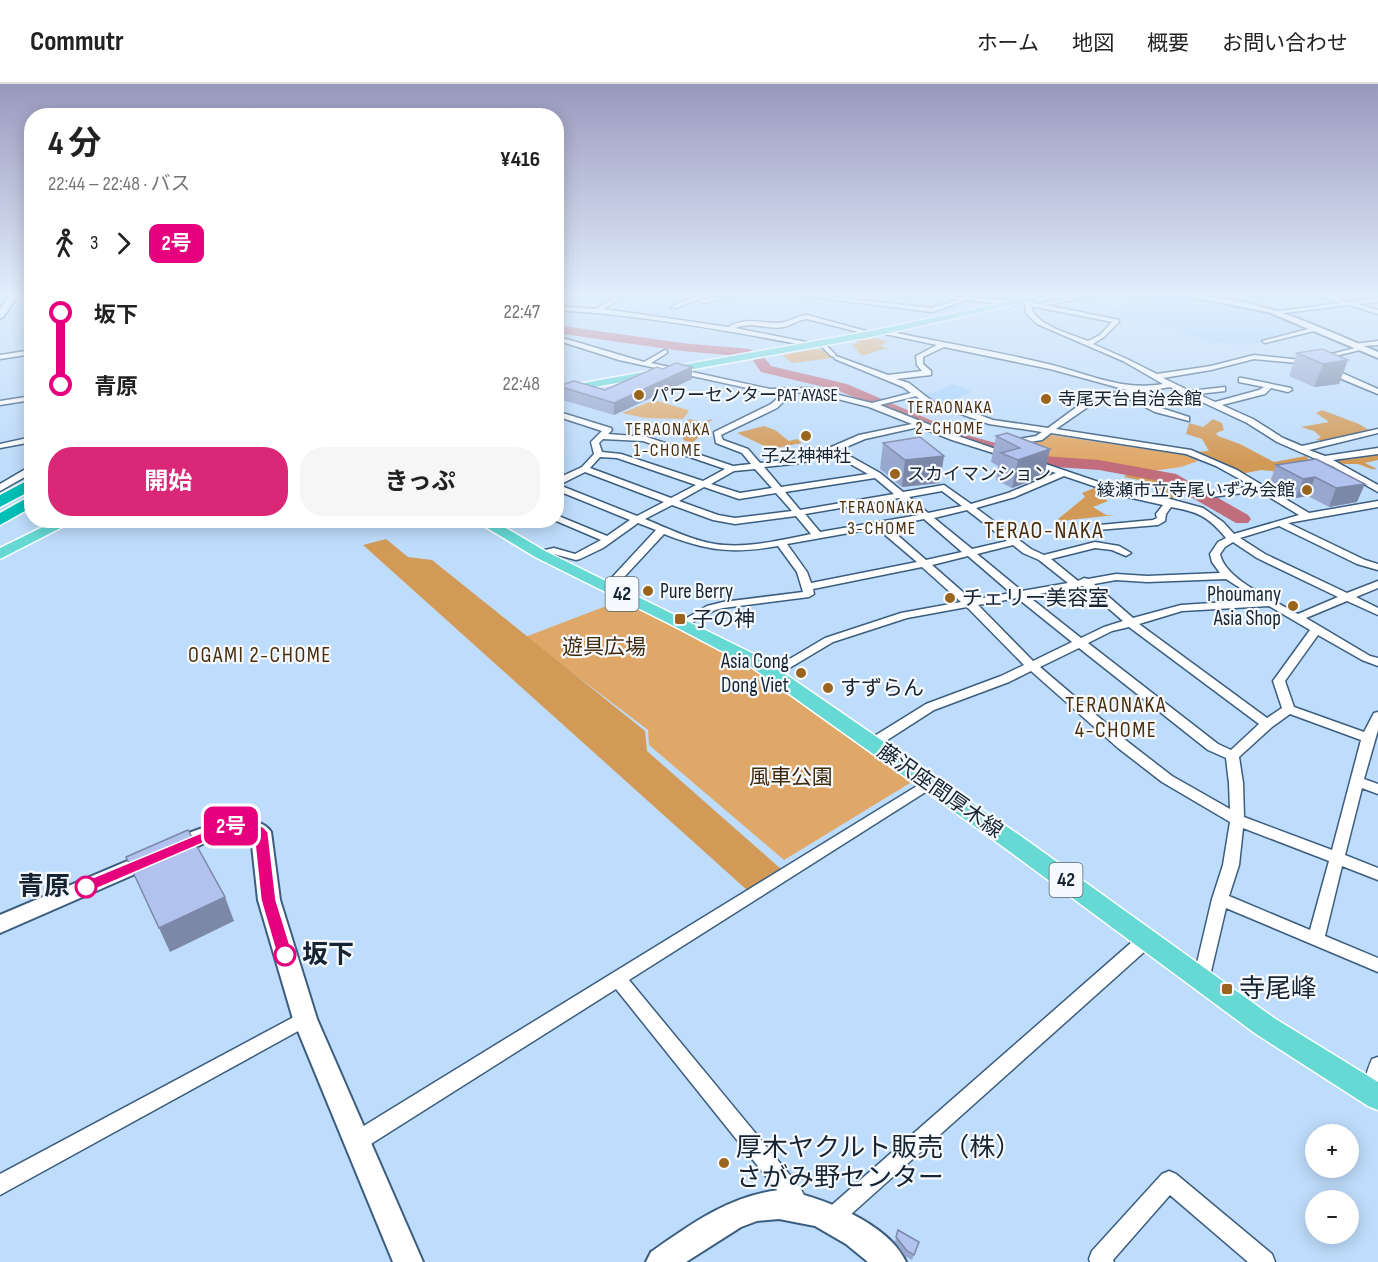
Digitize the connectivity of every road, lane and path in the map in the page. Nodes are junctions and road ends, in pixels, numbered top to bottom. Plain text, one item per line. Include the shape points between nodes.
1 (597, 351) edge
2 (779, 351) edge
3 (827, 351) edge
4 (930, 351) edge
5 (967, 351) edge
6 (1104, 351) edge
7 (1342, 351) edge
8 (665, 352) dead end
9 (24, 353) edge
10 (0, 357) edge
11 (1307, 361) junction
12 (645, 364) junction
13 (676, 370) junction
14 (1154, 376) junction
15 (886, 377) junction
16 (1242, 380) dead end
17 (1170, 385) junction
18 (1269, 386) junction
19 (1142, 389) junction
20 (1222, 389) dead end
21 (564, 390) edge
22 (1288, 390) dead end
23 (789, 392) junction
24 (1378, 392) edge
25 (1122, 393) junction
26 (1188, 393) junction
27 (916, 394) junction
28 (24, 399) edge
29 (0, 403) edge
30 (876, 404) junction
31 (1214, 405) junction
32 (564, 416) edge
33 (1186, 419) dead end
34 (920, 424) junction
35 (1049, 432) junction
36 (1377, 433) edge
37 (602, 436) junction
38 (24, 441) edge
39 (0, 446) edge
40 (998, 449) junction
41 (1301, 449) junction
42 (832, 450) junction
43 (1378, 451) edge
44 (598, 454) junction
45 (1324, 459) junction
46 (760, 467) junction
47 (585, 470) junction
48 (732, 470) junction
49 (1063, 473) junction
50 (24, 474) edge
51 (877, 475) junction
52 (564, 481) edge
53 (703, 484) junction
54 (0, 488) edge
55 (24, 488) edge
56 (564, 488) edge
57 (1258, 488) junction
58 (1378, 489) edge
59 (781, 491) junction
60 (899, 494) junction
61 (1214, 495) dead end
62 (671, 501) junction
63 (0, 502) edge
64 (1170, 502) junction
65 (1378, 504) edge
66 (24, 505) edge
67 (970, 507) junction
68 (800, 512) junction
69 (926, 516) junction
70 (1307, 516) junction
71 (638, 519) junction
72 (0, 520) edge
73 (564, 521) edge
74 (1280, 523) junction
75 (879, 524) junction
76 (53, 528) edge
77 (495, 528) edge
78 (1100, 528) dead end
79 (662, 530) junction
80 (818, 536) junction
81 (1232, 537) junction
82 (608, 540) junction
83 (780, 542) junction
84 (1015, 542) junction
85 (971, 552) junction
86 (1126, 553) dead end
87 (0, 554) edge
88 (540, 554) junction
89 (1043, 558) junction
90 (924, 564) junction
91 (1378, 567) edge
92 (1228, 576) junction
93 (1080, 582) junction
94 (1377, 585) edge
95 (609, 587) junction
96 (808, 587) junction
97 (1020, 594) junction
98 (1347, 597) junction
99 (968, 603) junction
100 (1270, 603) junction
101 (1378, 612) edge
102 (1297, 618) junction
103 (1130, 622) junction
104 (684, 624) junction
105 (1316, 630) junction
106 (1080, 641) junction
107 (1378, 662) edge
108 (1033, 667) junction
109 (772, 673) junction
110 (1289, 709) junction
111 (1378, 716) edge
112 (1268, 724) junction
113 (1368, 738) junction
114 (873, 743) junction
115 (1232, 756) junction
116 (1356, 781) junction
117 (930, 783) junction
118 (1378, 789) edge
119 (1237, 820) junction
120 (1336, 859) junction
121 (1378, 874) edge
122 (1220, 899) junction
123 (0, 924) edge
124 (1147, 939) junction
125 (1316, 939) junction
126 (1378, 965) edge
127 (617, 978) junction
128 (1201, 980) junction
129 (305, 1019) junction
130 (1378, 1065) edge
131 (1375, 1095) edge
132 (356, 1142) junction
133 (0, 1185) edge
134 (801, 1207) junction
135 (832, 1218) junction
136 (408, 1262) edge
137 (661, 1262) edge
138 (891, 1262) edge
139 (1103, 1262) edge
140 (1264, 1262) edge

1 - 12 street
2 - 13 main road
3 - 15 street
4 - 15 street via 919,356 928,373
5 - 19 street
6 - 14 street
7 - 11 street
8 - 12 street
9 - 10 street
11 - 14 street via 1254,357
11 - 24 street
12 - 13 street
13 - 21 main road
13 - 23 street
14 - 17 street
15 - 27 street
16 - 18 street
17 - 19 street
17 - 26 street
18 - 22 street
18 - 31 street via 1262,392
19 - 25 street
20 - 26 street
23 - 30 street via 810,390
23 - 46 street via 774,406 717,434 718,441 740,447
25 - 33 street
25 - 35 street via 1092,400
26 - 31 street
27 - 30 street
27 - 35 street via 930,404 984,420
28 - 29 street
30 - 34 street
31 - 41 street
32 - 37 street via 608,430
34 - 40 street
34 - 42 street via 862,437
35 - 40 street
35 - 57 street via 1188,452 1221,464
36 - 41 street
37 - 44 street via 596,442
37 - 48 street via 644,439
38 - 39 street
40 - 49 street
41 - 45 street
42 - 46 street
42 - 51 street
43 - 45 street
44 - 47 street
44 - 53 street via 618,456
45 - 58 street
46 - 48 street
46 - 59 street
47 - 52 street
47 - 62 street
48 - 53 street
49 - 64 street via 1126,494
49 - 67 street via 1043,484
50 - 54 street
51 - 59 street
51 - 60 street
53 - 59 street via 739,496
53 - 62 street
55 - 63 highway
56 - 71 street
57 - 61 street
57 - 70 street
59 - 68 street
60 - 67 street via 944,488
60 - 68 street
60 - 69 street
62 - 68 street via 716,518 735,520
62 - 71 street
64 - 78 street via 1161,514 1162,519 1155,523
64 - 81 street via 1207,513
65 - 70 street
66 - 72 highway
67 - 69 street
67 - 84 street
68 - 80 street
69 - 75 street
69 - 85 street
70 - 74 street
71 - 79 street
71 - 82 street
73 - 82 street
74 - 81 street
74 - 91 street
75 - 80 street
75 - 90 street
76 - 87 main road
77 - 88 main road, 藤沢座間厚木線 / 42
79 - 83 street via 724,548
79 - 95 street
80 - 83 street
81 - 92 street via 1215,553
81 - 98 street via 1261,556
82 - 88 street via 576,557 554,551
83 - 96 street via 799,566
84 - 85 street
84 - 89 street
85 - 90 street
85 - 97 street
86 - 89 street via 1099,543
88 - 95 main road, 藤沢座間厚木線 / 42
89 - 93 street
90 - 96 street
90 - 99 street
92 - 93 street via 1116,577
92 - 100 street
93 - 97 street
93 - 103 street
94 - 98 street
95 - 104 main road, 藤沢座間厚木線 / 42
96 - 104 street via 809,594 711,608
97 - 99 street
97 - 106 street
98 - 101 street
98 - 102 street
99 - 108 street
99 - 109 street via 905,615 829,640
100 - 102 street
100 - 103 street via 1181,608
102 - 105 street
103 - 106 street
103 - 112 street
104 - 109 main road, 藤沢座間厚木線 / 42
105 - 107 street
105 - 110 street via 1279,681
106 - 108 street
106 - 115 street via 1203,740
108 - 114 street via 930,707
108 - 119 street via 1167,779
109 - 114 main road, 藤沢座間厚木線 / 42
110 - 112 street
110 - 113 street
111 - 113 street
112 - 115 street
113 - 116 street
114 - 117 main road, 藤沢座間厚木線 / 42
115 - 119 street
116 - 118 street
116 - 120 street
117 - 124 main road, 藤沢座間厚木線 / 42
117 - 127 street
119 - 120 street
119 - 122 street via 1231,865
120 - 121 street
120 - 125 street
122 - 125 street
122 - 128 street
123 - 129 street via 230,826 253,827 261,832 269,900
124 - 128 main road, 藤沢座間厚木線 / 42
124 - 135 street
125 - 126 street
127 - 132 street
127 - 134 street
128 - 131 main road, 藤沢座間厚木線 / 42 via 1265,1026
129 - 132 street
129 - 133 street
130 - 131 street
132 - 136 street
134 - 135 street
134 - 137 street via 763,1205 748,1209 709,1229
135 - 138 street
139 - 140 street via 1100,1259 1169,1181

